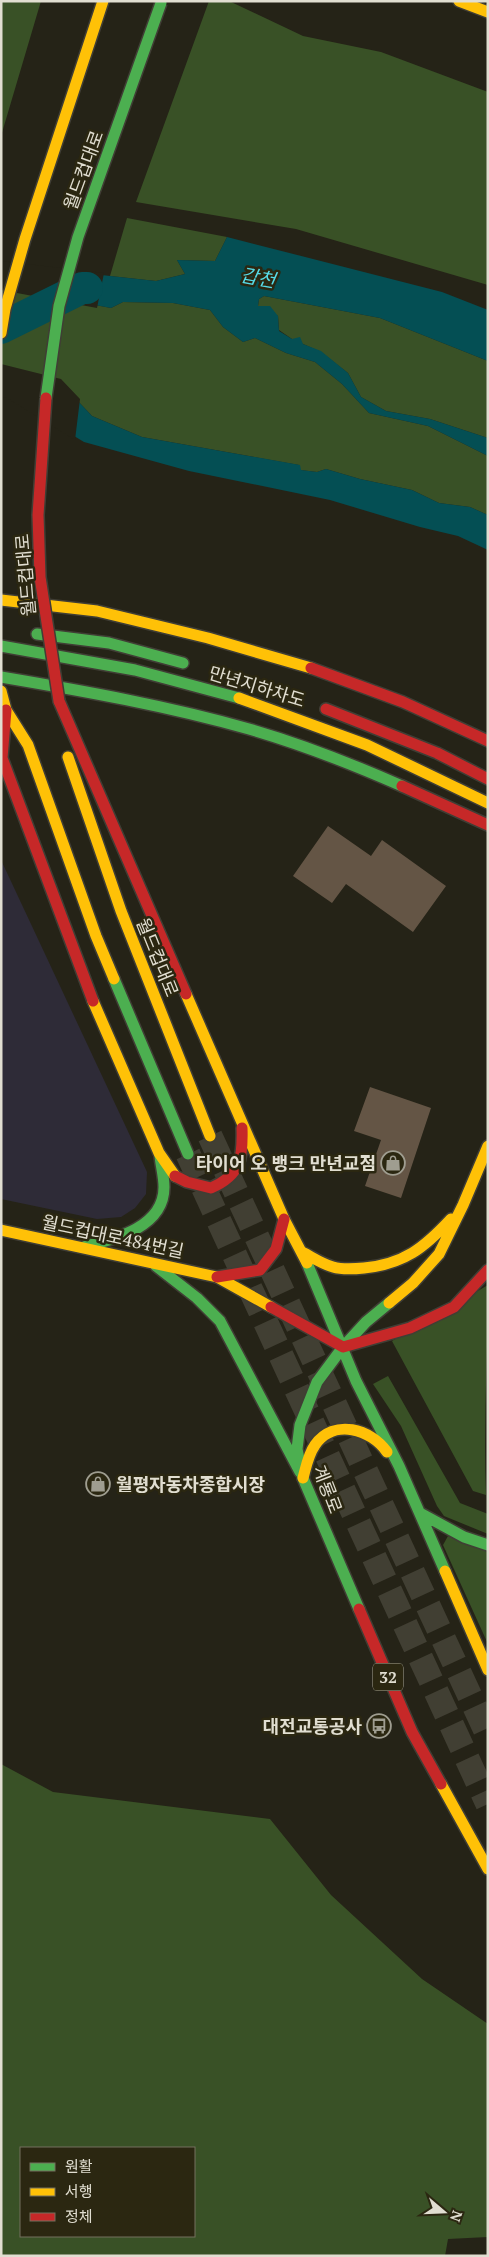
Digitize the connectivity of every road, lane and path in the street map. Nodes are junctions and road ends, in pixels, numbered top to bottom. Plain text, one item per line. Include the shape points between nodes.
1 (103, 1) edge
2 (459, 1) edge
3 (162, 2) edge
4 (488, 12) edge
5 (1, 333) edge
6 (1, 600) edge
7 (21, 632) dead end
8 (1, 646) edge
9 (193, 666) dead end
10 (1, 677) edge
11 (1, 691) edge
12 (58, 701) junction
13 (315, 705) dead end
14 (6, 710) junction
15 (488, 741) edge
16 (488, 778) edge
17 (488, 803) edge
18 (488, 825) edge
19 (241, 1121) junction
20 (210, 1136) tunnel mouth
21 (488, 1146) edge
22 (160, 1153) junction
23 (188, 1154) tunnel mouth
24 (463, 1205) junction
25 (284, 1219) junction
26 (1, 1230) edge
27 (81, 1247) junction
28 (302, 1252) junction
29 (150, 1261) junction
30 (488, 1270) edge
31 (218, 1277) junction
32 (343, 1347) junction
33 (399, 1466) junction
34 (303, 1478) junction
35 (420, 1512) junction
36 (488, 1545) edge
37 (488, 1670) edge
38 (488, 1869) edge

1 - 5 street, 월드컵대로 via 25,239
2 - 4 street
3 - 12 street, 월드컵대로, bridge via 78,237 59,306 42,419 38,515 40,577
6 - 15 street via 97,611 208,638 310,668 403,702
7 - 9 street, 만년지하차도 via 109,643
8 - 17 street, 만년지하차도 via 154,674 237,698 307,721 407,762
10 - 18 street via 112,695 251,730 404,785
11 - 14 street
12 - 19 street
12 - 20 street, 월드컵대로 via 62,737 121,911
13 - 16 street, 만년지하차도 via 437,753
14 - 22 street via 2,758 97,1012
14 - 23 street via 28,745 96,936
19 - 22 street via 243,1143 238,1168 230,1179 220,1185 210,1188 175,1176
19 - 25 street
21 - 24 street, 계룡로 / 32
22 - 27 street via 164,1189 158,1208 142,1226 119,1238
24 - 28 street via 430,1242 403,1261 369,1267 331,1267
24 - 32 street, 계룡로 / 32 via 439,1254 413,1283 366,1322
25 - 28 street
25 - 31 street via 276,1248 260,1270
26 - 27 street, 월드컵대로484번길
27 - 29 street, 월드컵대로484번길
28 - 32 street
29 - 31 street, 월드컵대로484번길
29 - 34 street via 220,1321
30 - 32 street via 454,1306 410,1328
31 - 32 street
32 - 33 street via 356,1381
32 - 34 street, 계룡로 / 32 via 317,1382 300,1425 297,1449
33 - 34 street via 372,1436 348,1429 325,1436 316,1444
33 - 35 street
34 - 38 street, 계룡로 / 32 via 412,1732
35 - 36 street via 464,1537
35 - 37 street

